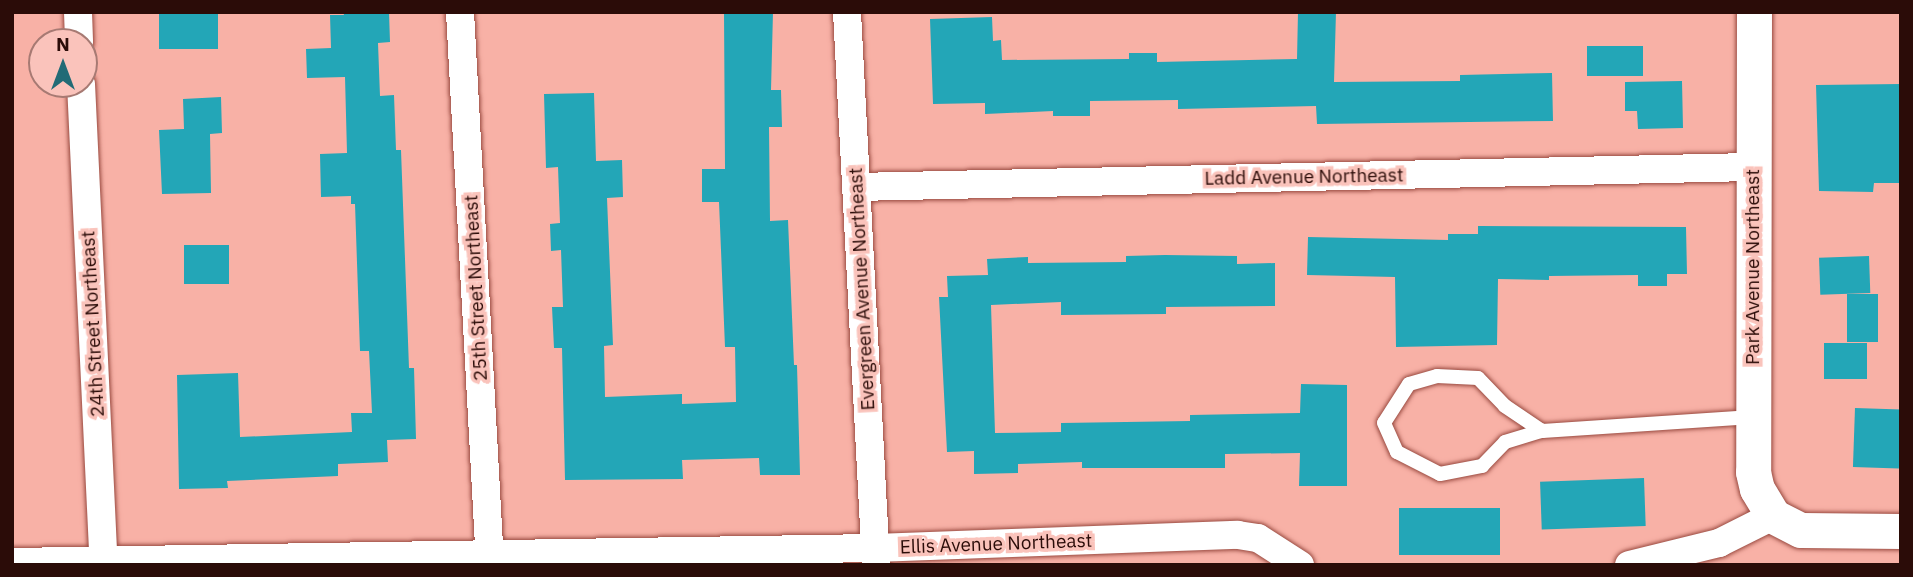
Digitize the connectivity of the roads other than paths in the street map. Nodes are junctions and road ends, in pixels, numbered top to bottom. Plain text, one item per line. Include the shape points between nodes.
1 (460, 12) edge
2 (847, 12) edge
3 (1754, 12) edge
4 (83, 98) edge
5 (1753, 167) junction
6 (856, 187) junction
7 (1753, 417) junction
8 (1542, 431) junction
9 (1773, 516) junction
10 (1901, 531) edge
11 (876, 556) edge
12 (490, 559) edge
13 (12, 562) edge
14 (104, 563) edge
15 (1300, 565) edge
16 (1629, 565) edge

1 - 12 street, 25th Street Northeast
2 - 6 street, Evergreen Avenue Northeast
3 - 5 street, Park Avenue Northeast
4 - 14 street, 24th Street Northeast
5 - 6 street, Ladd Avenue Northeast
5 - 7 street, Park Avenue Northeast
6 - 11 street, Evergreen Avenue Northeast
7 - 8 lane
7 - 9 street, Park Avenue Northeast via 1753,472
8 - 8 lane via 1505,443 1482,466 1440,474 1397,452 1384,422 1409,384 1437,376 1478,378 1505,406
9 - 10 street via 1801,530
9 - 16 street via 1719,543
11 - 12 street, Ellis Avenue Northeast
11 - 15 street, Ellis Avenue Northeast via 1238,535 1258,538
12 - 14 street, Ellis Avenue Northeast
13 - 14 street, Ellis Avenue Northeast

